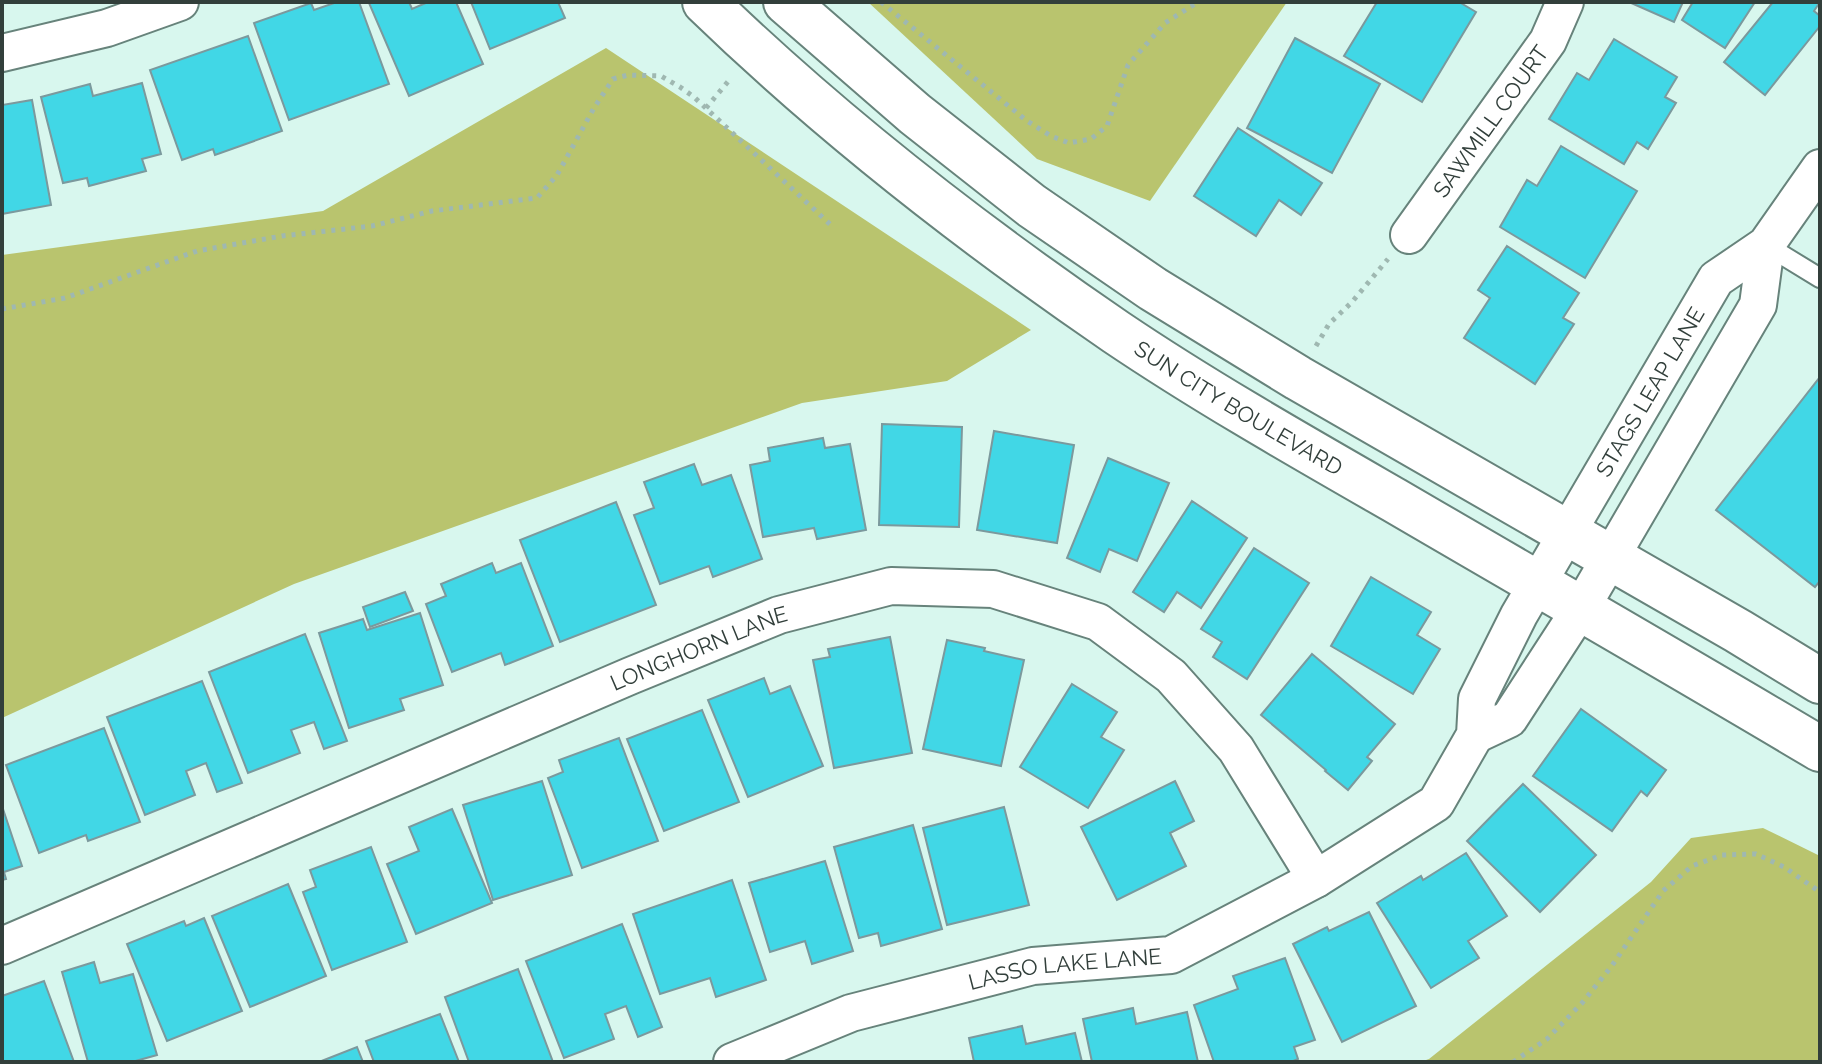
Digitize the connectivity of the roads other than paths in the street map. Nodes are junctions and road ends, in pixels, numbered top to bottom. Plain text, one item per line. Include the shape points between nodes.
1 (180, 2) edge
2 (705, 2) edge
3 (786, 2) edge
4 (1565, 2) edge
5 (2, 53) edge
6 (1820, 168) edge
7 (1409, 235) road end
8 (1766, 245) junction
9 (1820, 278) edge
10 (1552, 558) junction
11 (1595, 583) junction
12 (1820, 681) edge
13 (1475, 735) junction
14 (1820, 749) edge
15 (1316, 879) junction
16 (2, 946) edge
17 (732, 1062) edge

1 - 5 street via 107,28
2 - 10 street, SUN CITY BOULEVARD via 877,154 1094,316 1268,427
3 - 10 street, SUN CITY BOULEVARD via 1032,206 1298,378
4 - 7 street, SAWMILL COURT via 1548,41
6 - 8 street, STAGS LEAP LANE
8 - 9 lane
8 - 10 street, STAGS LEAP LANE via 1716,279
8 - 11 street, STAGS LEAP LANE via 1758,305
10 - 11 street, SUN CITY BOULEVARD
10 - 11 street, SUN CITY BOULEVARD
10 - 13 street, LASSO LAKE LANE via 1477,699
11 - 12 street, SUN CITY BOULEVARD via 1738,631
11 - 13 street via 1509,719
11 - 14 street, SUN CITY BOULEVARD
13 - 15 street, LASSO LAKE LANE via 1436,803
15 - 16 street, LONGHORN LANE via 1236,749 1171,676 1098,622 993,589 891,586 765,620
15 - 17 street, LASSO LAKE LANE via 1171,955 1033,966 851,1013

